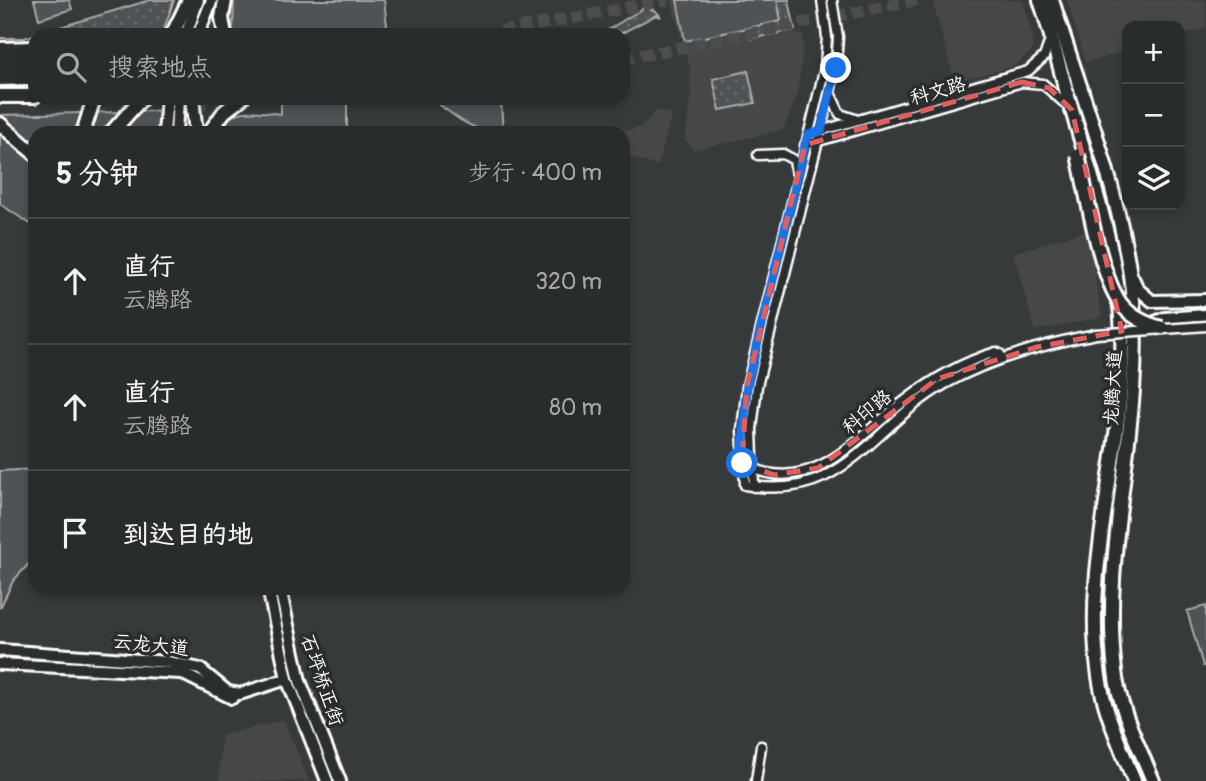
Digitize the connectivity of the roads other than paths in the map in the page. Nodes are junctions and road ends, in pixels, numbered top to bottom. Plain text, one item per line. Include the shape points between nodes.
1 (189, 0) edge
2 (198, 0) edge
3 (212, 0) edge
4 (225, 0) edge
5 (822, 0) edge
6 (832, 0) edge
7 (1040, 0) edge
8 (1052, 0) edge
9 (186, 20) junction
10 (1049, 27) junction
11 (180, 28) edge
12 (186, 28) edge
13 (201, 28) edge
14 (224, 28) edge
15 (5, 48) edge
16 (28, 48) edge
17 (28, 57) edge
18 (0, 59) edge
19 (28, 67) edge
20 (0, 69) edge
21 (28, 78) edge
22 (0, 79) edge
23 (834, 83) junction
24 (0, 96) edge
25 (28, 96) edge
26 (92, 105) edge
27 (135, 105) edge
28 (166, 105) edge
29 (178, 105) edge
30 (193, 105) edge
31 (234, 105) edge
32 (1072, 110) junction
33 (865, 118) junction
34 (0, 122) edge
35 (84, 126) edge
36 (116, 126) edge
37 (165, 126) edge
38 (176, 126) edge
39 (195, 126) edge
40 (214, 126) edge
41 (821, 131) junction
42 (808, 135) junction
43 (0, 136) edge
44 (818, 142) junction
45 (28, 144) edge
46 (805, 145) junction
47 (28, 146) edge
48 (758, 155) dead end
49 (796, 181) junction
50 (1128, 266) junction
51 (1206, 300) edge
52 (1152, 301) junction
53 (1206, 315) edge
54 (1158, 324) junction
55 (1206, 326) edge
56 (1135, 341) junction
57 (994, 361) junction
58 (742, 463) junction
59 (752, 468) junction
60 (754, 487) junction
61 (270, 595) edge
62 (282, 595) edge
63 (0, 650) edge
64 (0, 664) edge
65 (288, 681) junction
66 (761, 746) dead end
67 (1130, 778) edge
68 (327, 781) edge
69 (340, 781) edge
70 (756, 781) edge
71 (1153, 781) edge

1 - 9 highway
2 - 9 main road
3 - 13 main road
4 - 14 highway
5 - 42 street via 827,53
6 - 23 street via 838,37
7 - 10 highway, 龙腾大道
8 - 50 highway, 龙腾大道 via 1113,195
9 - 11 highway
9 - 12 main road
10 - 32 highway, 龙腾大道
10 - 33 street, 科文路 via 1048,51 1028,71
15 - 16 highway
17 - 18 highway
19 - 20 highway
21 - 22 highway
23 - 33 street via 832,98 837,112 849,119
23 - 41 street
24 - 25 highway
26 - 35 highway
27 - 36 highway
28 - 37 main road
29 - 38 main road
30 - 39 highway
31 - 40 highway
32 - 44 street, 科文路 via 1049,88 1030,81
32 - 54 highway, bridge via 1078,155 1114,293 1130,314 1149,325
32 - 67 highway, 龙腾大道 via 1107,231 1120,299 1123,366 1095,623 1099,676
33 - 41 street, 科文路
34 - 45 highway
41 - 42 street, 科文路
41 - 44 street
42 - 46 street
43 - 47 highway
44 - 46 street, 科文路
44 - 59 street via 757,386
46 - 49 street
48 - 49 street via 791,157
49 - 58 street via 747,386
50 - 52 main road via 1138,289
50 - 56 highway, 龙腾大道
51 - 52 main road
52 - 54 main road via 1145,311
53 - 54 main road
54 - 55 street, 科印路, bridge
54 - 56 main road via 1139,331
54 - 57 street, 科印路, bridge via 1096,334
56 - 71 highway, 龙腾大道 via 1111,623 1123,707
57 - 59 street, 科印路 via 1000,354 923,388 841,455 818,468 785,475
57 - 60 street, 科印路 via 928,394 848,464 825,478 788,488
58 - 59 street, 科印路
58 - 60 street, 科印路 via 745,485
59 - 60 street
61 - 65 main road, 石坪桥正街
62 - 69 main road, 石坪桥正街 via 300,681
63 - 65 main road, 云龙大道 via 168,662 200,669 228,692 240,694
64 - 65 main road, 云龙大道 via 181,673 234,699
65 - 68 main road, 石坪桥正街
66 - 70 street

